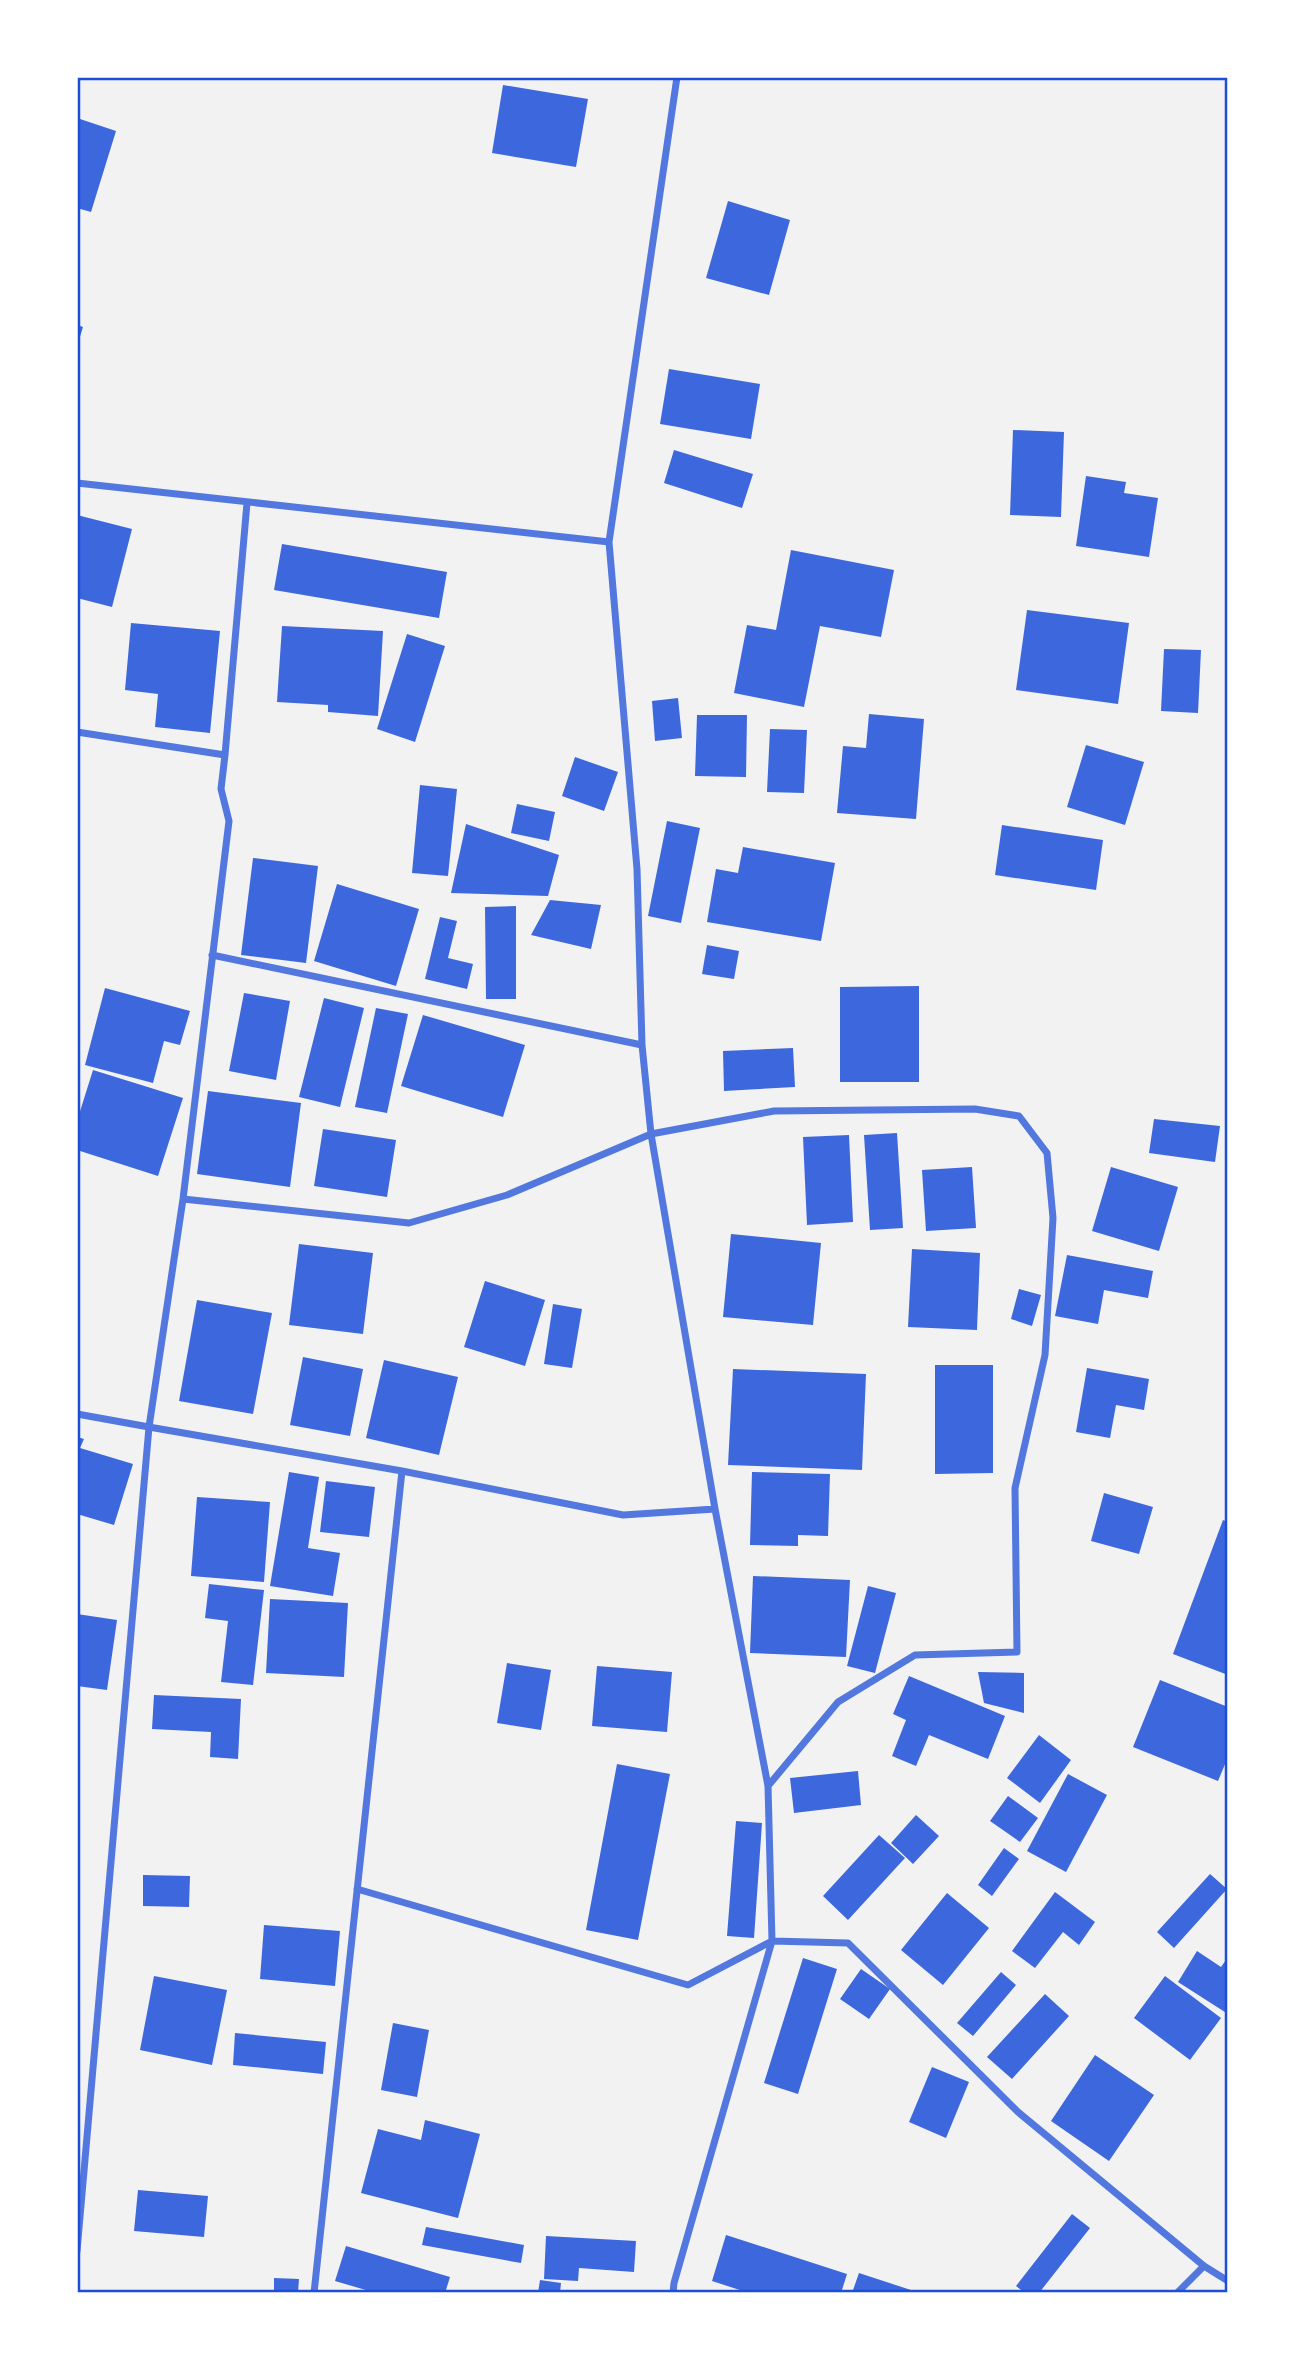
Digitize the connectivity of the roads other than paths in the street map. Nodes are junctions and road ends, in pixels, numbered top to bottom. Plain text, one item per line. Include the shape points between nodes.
1 (677, 77) edge
2 (77, 484) edge
3 (247, 503) junction
4 (609, 542) junction
5 (77, 732) edge
6 (225, 755) junction
7 (212, 955) junction
8 (642, 1045) junction
9 (652, 1134) junction
10 (183, 1199) junction
11 (77, 1414) edge
12 (149, 1427) junction
13 (402, 1471) junction
14 (715, 1509) junction
15 (768, 1786) junction
16 (357, 1889) junction
17 (772, 1941) junction
18 (81, 2164) edge
19 (77, 2251) edge
20 (1203, 2266) junction
21 (1228, 2281) edge
22 (314, 2293) edge
23 (673, 2293) edge
24 (1177, 2293) edge

1 - 4 street
2 - 3 street
3 - 4 street
3 - 6 street
4 - 8 street via 636,869
5 - 6 street
6 - 7 street via 221,789 229,821
7 - 8 street
7 - 10 street
8 - 9 street
9 - 10 street via 507,1195 409,1223
9 - 14 street
9 - 15 street via 774,1111 975,1109 1019,1116 1047,1153 1054,1218 1045,1355 1014,1488 1017,1652 915,1655 838,1702
10 - 12 street
11 - 12 street
12 - 13 street
12 - 18 street
13 - 14 street via 622,1515
13 - 16 street
14 - 15 street
15 - 17 street
16 - 17 street via 688,1985
16 - 22 street
17 - 20 street via 848,1944 1018,2112
17 - 23 street
18 - 19 street
20 - 21 street
20 - 24 street

